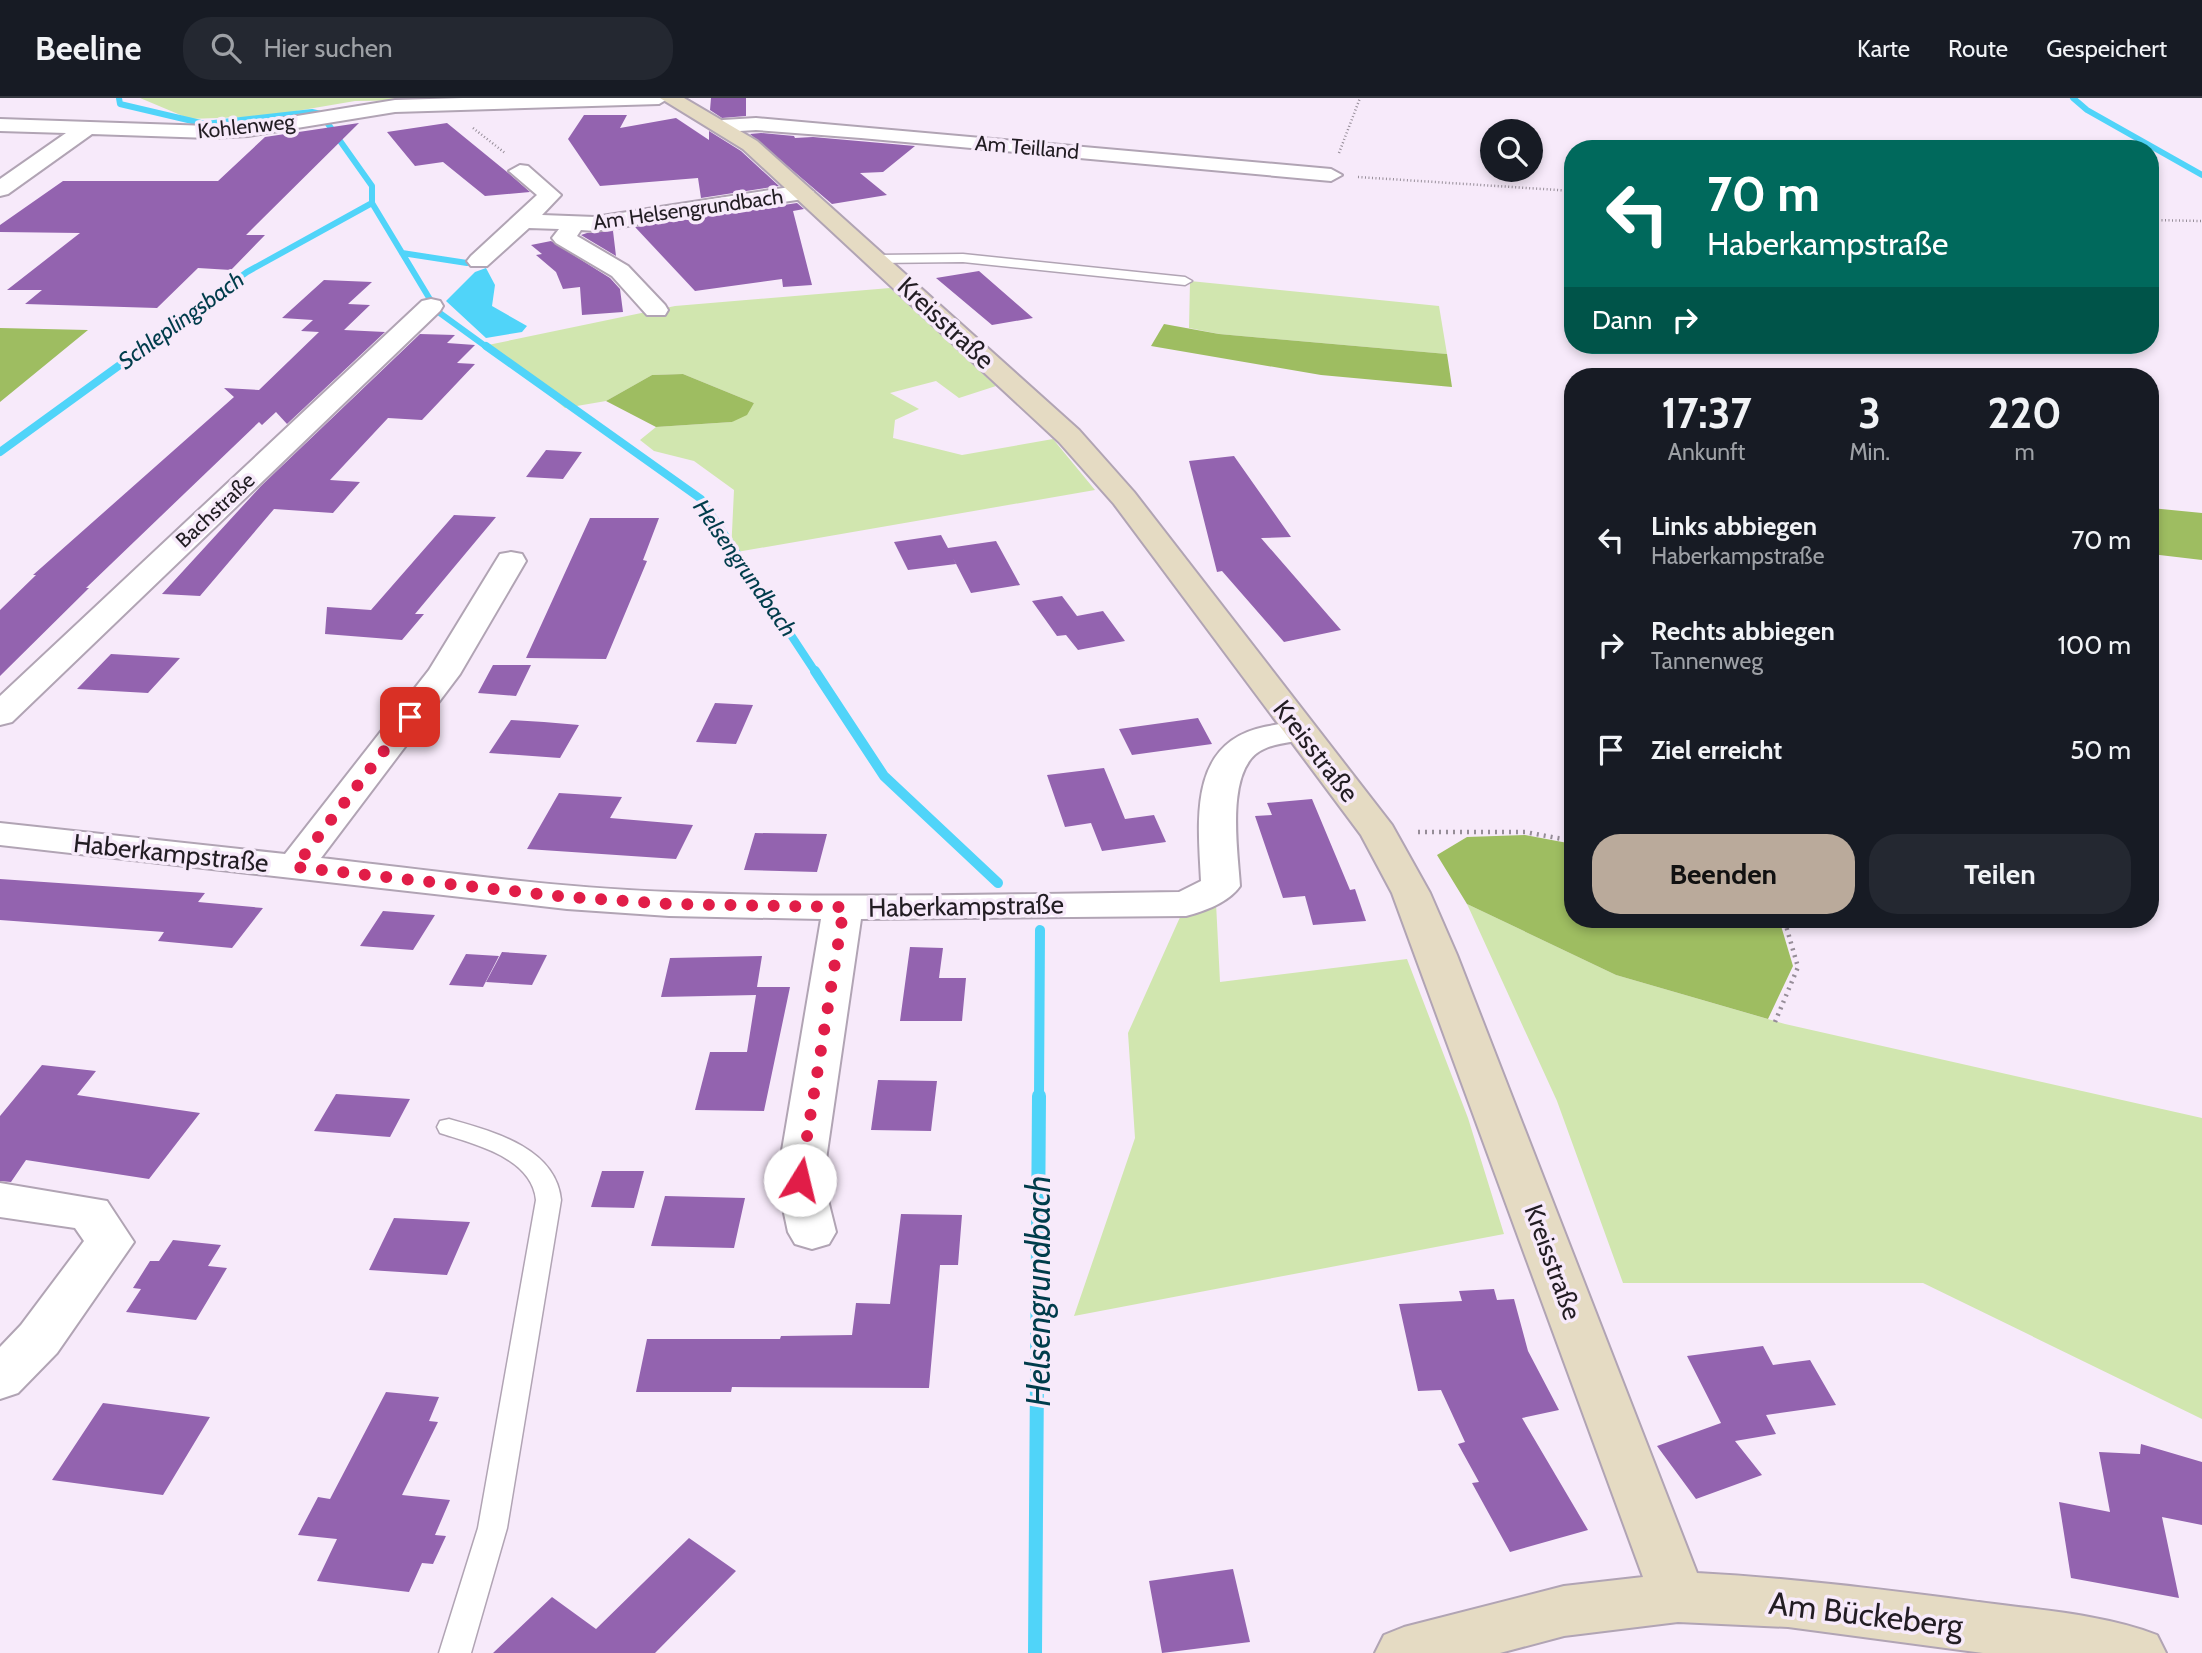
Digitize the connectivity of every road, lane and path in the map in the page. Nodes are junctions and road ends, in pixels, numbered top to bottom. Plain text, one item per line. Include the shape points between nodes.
1 (659, 98) edge
2 (670, 98) edge
3 (1360, 98) edge
4 (442, 104) junction
5 (0, 125) edge
6 (723, 126) junction
7 (86, 129) junction
8 (520, 171) joint
9 (1331, 175) junction
10 (0, 189) edge
11 (1564, 190) edge
12 (803, 192) junction
13 (2159, 220) edge
14 (523, 221) junction
15 (2202, 221) edge
16 (573, 225) junction
17 (877, 259) junction
18 (479, 261) dead end
19 (1185, 281) dead end
20 (431, 306) dead end
21 (656, 310) dead end
22 (511, 561) dead end
23 (0, 715) edge
24 (1300, 731) junction
25 (1379, 833) junction
26 (0, 834) edge
27 (1564, 839) edge
28 (295, 867) junction
29 (844, 907) junction
30 (1787, 928) edge
31 (1775, 1022) dead end
32 (449, 1127) dead end
33 (0, 1200) edge
34 (812, 1232) dead end
35 (0, 1379) edge
36 (1678, 1597) junction
37 (454, 1653) edge
38 (1404, 1653) edge
39 (2137, 1653) edge

1 - 4 street, Kohlenweg
2 - 6 street, Kreisstraße
3 - 9 path
4 - 7 street, Kohlenweg via 394,106 248,130
4 - 8 path
5 - 7 street, Kohlenweg
6 - 9 street, Am Teilland via 861,132
6 - 12 street, Kreisstraße
7 - 10 street
8 - 14 street via 550,195
9 - 11 path
12 - 16 street, Am Helsengrundbach
12 - 17 street, Kreisstraße
13 - 15 path
14 - 16 street, Am Helsengrundbach
14 - 18 street
16 - 21 street, Am Helsengrundbach via 564,238 620,271
17 - 19 lane via 963,258
17 - 24 street, Kreisstraße via 1098,467
20 - 23 street, Bachstraße
22 - 28 street via 443,674
24 - 25 street, Kreisstraße
24 - 29 street, Haberkampstraße via 1251,742 1233,754 1218,797 1221,886 1186,904
25 - 27 path via 1525,832
25 - 36 street, Kreisstraße via 1411,892 1437,955
26 - 28 street, Haberkampstraße
28 - 29 street, Haberkampstraße via 567,897
29 - 34 street via 800,1180
30 - 31 path via 1798,967
32 - 37 lane via 499,1144 532,1165 549,1192 496,1512 479,1582
33 - 35 street via 90,1213 110,1242 39,1339
36 - 38 street, Am Bückeberg via 1564,1611
36 - 39 street, Am Bückeberg via 1788,1602

